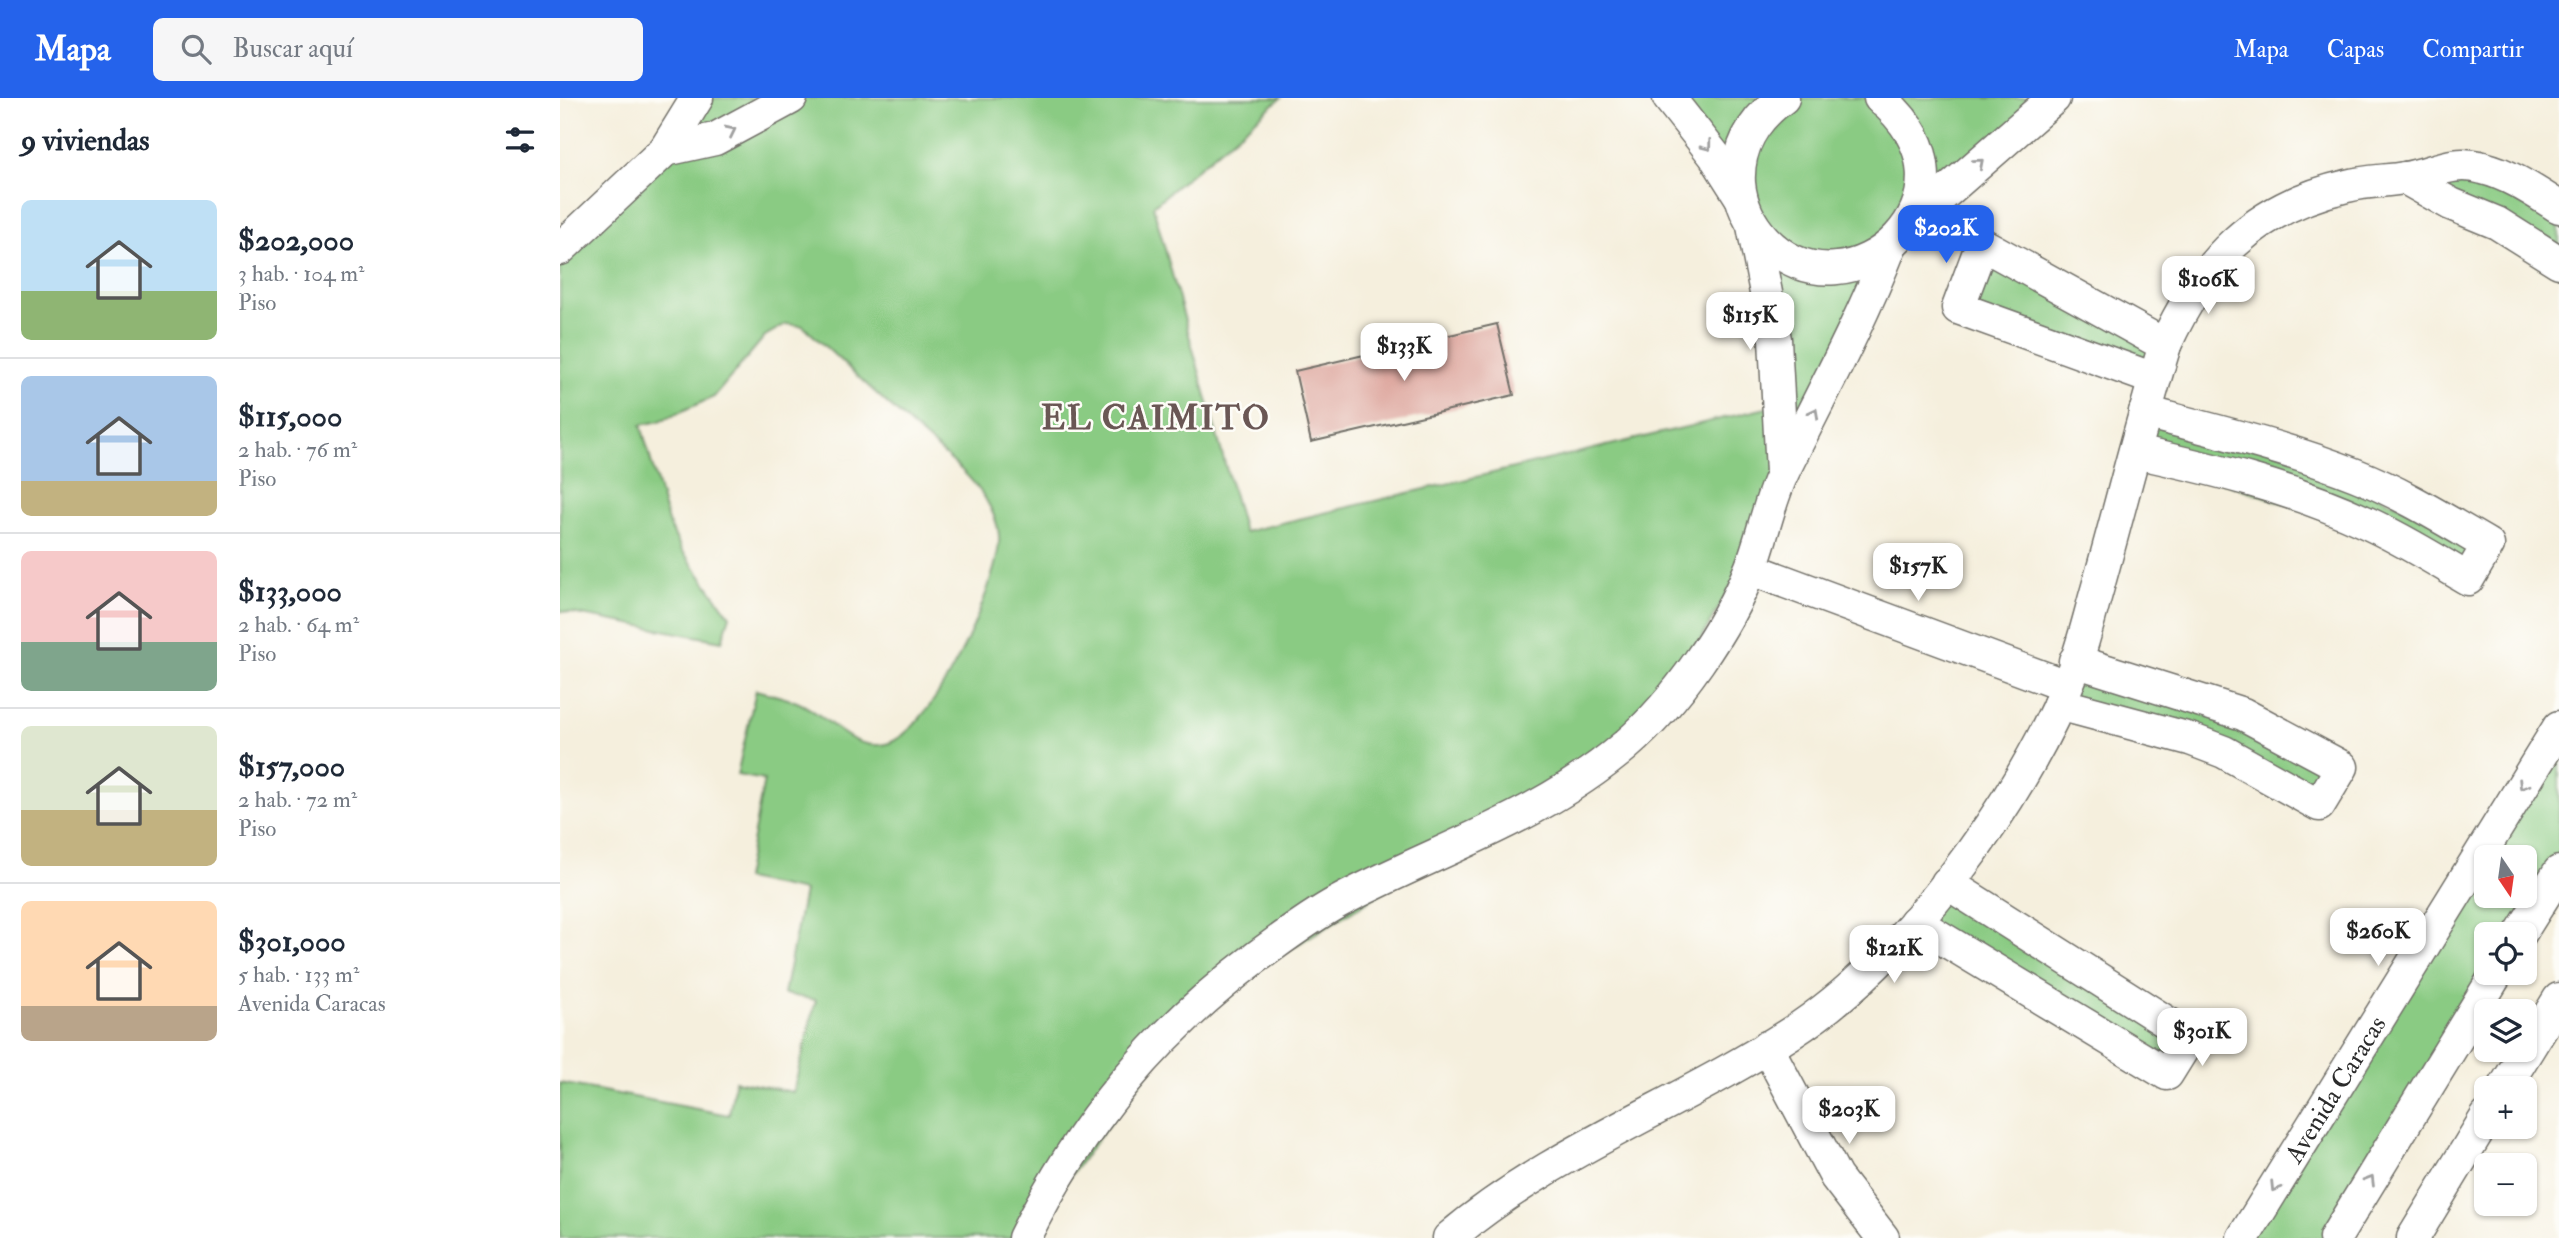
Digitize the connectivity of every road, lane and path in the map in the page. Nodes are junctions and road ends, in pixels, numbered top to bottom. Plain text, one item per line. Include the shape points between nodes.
1 (697, 98) edge
2 (790, 98) edge
3 (1670, 98) edge
4 (1783, 98) edge
5 (1880, 98) edge
6 (2054, 98) edge
7 (665, 150) junction
8 (2406, 177) junction
9 (1740, 197) junction
10 (2559, 207) edge
11 (1753, 226) junction
12 (1900, 235) junction
13 (560, 250) edge
14 (2559, 262) edge
15 (2165, 345) junction
16 (2154, 379) junction
17 (2146, 412) junction
18 (2136, 452) junction
19 (1782, 474) junction
20 (1751, 569) junction
21 (2067, 684) junction
22 (2559, 727) edge
23 (2559, 872) edge
24 (1947, 883) junction
25 (1915, 922) junction
26 (2528, 922) edge
27 (2490, 985) edge
28 (2559, 999) edge
29 (1767, 1047) junction
30 (2511, 1076) edge
31 (2474, 1137) edge
32 (1466, 1232) edge
33 (1024, 1238) edge
34 (1883, 1238) edge
35 (2243, 1238) edge
36 (2335, 1238) edge
37 (2413, 1238) edge

1 - 7 street
7 -> 2 street via 715,139
3 -> 9 street
4 - 9 street via 1765,111 1747,136 1738,166
5 - 12 street via 1900,115 1916,139 1923,168 1921,197
12 -> 6 street
7 - 13 street
8 - 10 street via 2453,163 2482,167
8 - 14 street via 2451,204 2497,223
8 - 15 street via 2343,186 2303,200 2231,243 2205,272
9 - 11 street
11 - 12 street via 1774,249 1802,264 1833,268 1864,261
11 - 19 street via 1775,340
19 -> 12 street
15 - 16 street
15 - 16 street via 1982,244 1958,308
16 - 17 street
17 - 18 street
17 - 18 street via 2252,440 2356,475 2488,545 2468,579 2365,522 2320,503
18 - 21 street
19 - 20 street
20 - 21 street
20 - 33 street via 1732,612 1661,709 1628,743 1587,775 1507,824 1334,904 1277,942 1197,1006 1150,1050 1076,1143
21 - 21 street via 2244,714 2342,767 2319,805 2224,752
21 - 24 street via 2034,755
22 -> 35 street, Avenida Caracas
23 - 26 street
24 - 25 street
24 - 25 street via 2190,1037 2167,1074
25 - 29 street via 1877,965 1834,1003
36 -> 27 street
28 - 30 street
29 - 32 street via 1549,1168
29 - 34 street via 1836,1177
31 - 37 street

